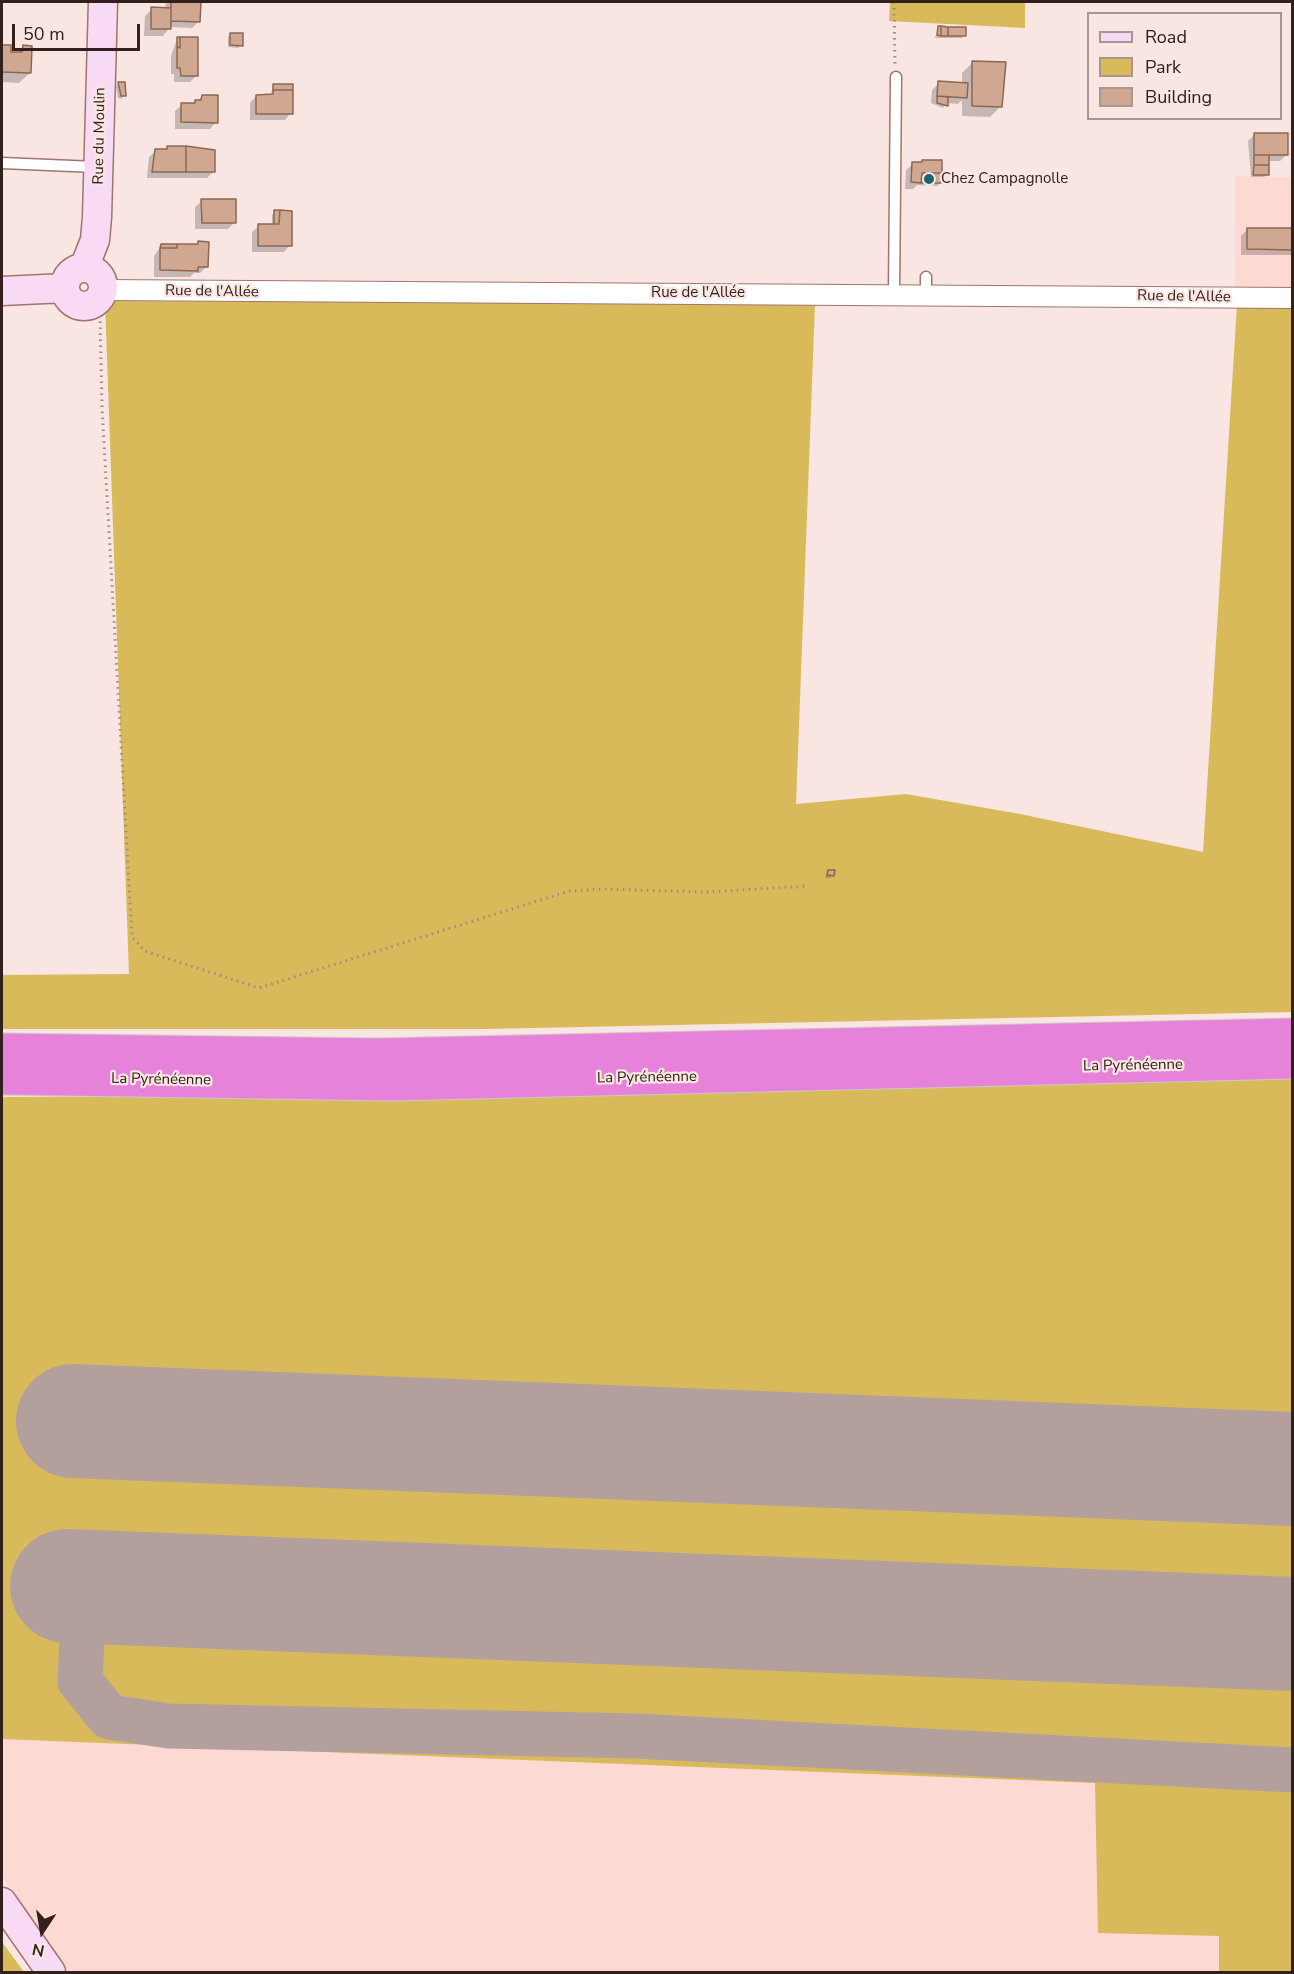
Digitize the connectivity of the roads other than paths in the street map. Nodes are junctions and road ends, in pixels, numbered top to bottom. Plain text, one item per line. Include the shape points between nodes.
1 (103, 2) edge
2 (896, 77) road end
3 (2, 163) edge
4 (99, 167) junction
5 (84, 268) junction
6 (65, 288) junction
7 (2, 291) edge
8 (894, 294) junction
9 (98, 297) junction
10 (1293, 298) edge
11 (1293, 1035) edge
12 (2, 1050) edge
13 (1293, 1062) edge
14 (2, 1077) edge
15 (2, 1902) edge
16 (51, 1972) edge

1 - 4 street, Rue du Moulin
2 - 8 lane
3 - 4 lane
4 - 5 street, Rue du Moulin via 95,240
5 - 6 street via 72,272
5 - 9 street via 97,273 103,284
6 - 7 street
6 - 9 street via 75,303
8 - 9 street, Rue de l'Allée via 239,293
8 - 10 street, Rue de l'Allée via 926,285
11 - 12 highway, La Pyrénéenne via 378,1055
13 - 14 highway, La Pyrénéenne via 392,1084
15 - 16 street

